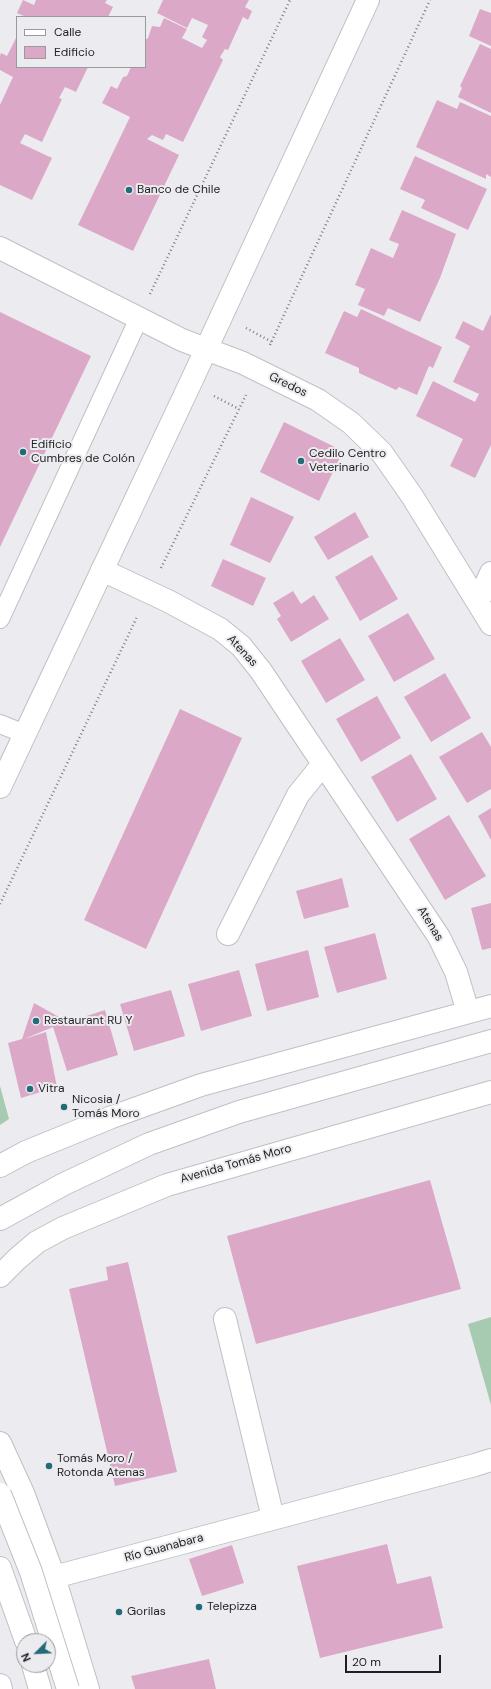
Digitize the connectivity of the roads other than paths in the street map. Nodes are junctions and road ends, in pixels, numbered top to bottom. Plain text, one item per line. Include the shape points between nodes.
1 (368, 0) edge
2 (0, 248) edge
3 (139, 318) junction
4 (206, 349) junction
5 (102, 570) junction
6 (491, 573) edge
7 (478, 602) junction
8 (0, 619) edge
9 (491, 624) edge
10 (0, 724) edge
11 (25, 734) junction
12 (323, 764) junction
13 (0, 787) edge
14 (228, 934) dead end
15 (491, 1006) edge
16 (468, 1012) junction
17 (491, 1041) edge
18 (491, 1092) edge
19 (0, 1166) edge
20 (0, 1218) edge
21 (0, 1276) edge
22 (225, 1319) dead end
23 (0, 1443) edge
24 (491, 1460) edge
25 (0, 1494) edge
26 (273, 1518) junction
27 (0, 1568) edge
28 (54, 1578) junction
29 (23, 1633) edge
30 (35, 1673) edge
31 (0, 1685) edge
32 (1, 1689) edge
33 (40, 1689) edge
34 (68, 1689) edge
35 (88, 1689) edge

1 - 4 main road
2 - 3 main road, Gredos
3 - 4 main road, Gredos
3 - 8 lane
4 - 5 main road
4 - 7 main road, Gredos via 318,400 351,423 382,453
5 - 11 main road
5 - 12 main road, Atenas via 220,629 241,646 262,671
6 - 7 main road
7 - 9 main road, Gredos
10 - 11 lane
11 - 13 main road
12 - 14 main road via 298,795
12 - 16 main road, Atenas via 438,937 456,972
15 - 16 main road
16 - 19 main road via 201,1086 112,1117 26,1152
17 - 20 main road via 239,1112 149,1144
18 - 21 main road, Avenida Tomás Moro via 167,1185 63,1228 37,1242
22 - 26 main road
23 - 28 main road via 23,1493
24 - 26 main road, Río Guanabara
25 - 34 main road, bridge via 31,1572
26 - 28 main road, Río Guanabara
27 - 29 main road
28 - 35 main road
30 - 33 main road
31 - 32 main road

